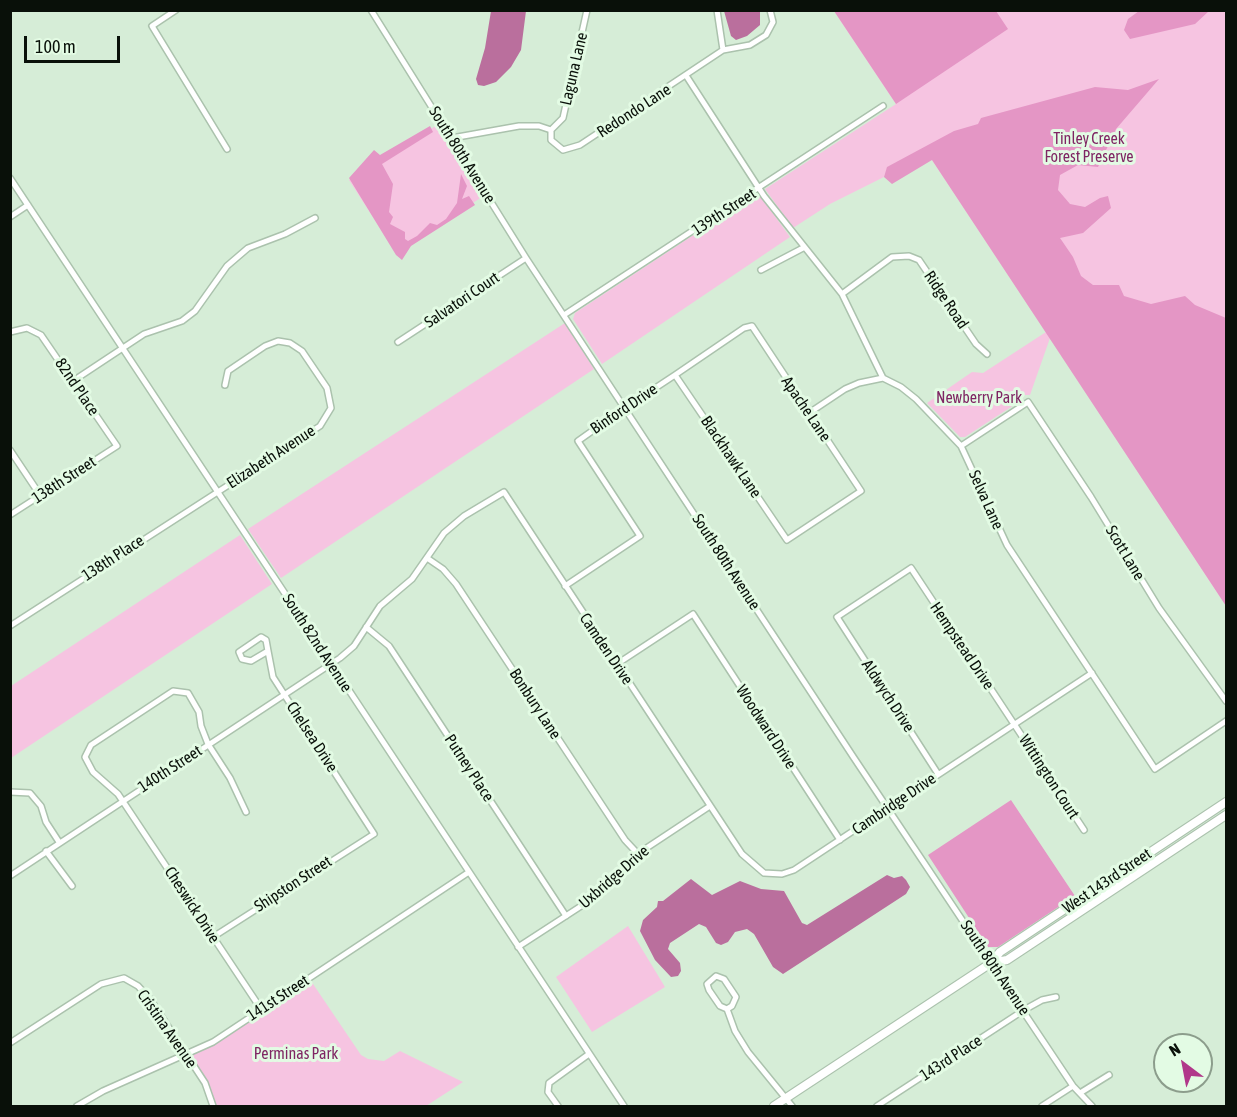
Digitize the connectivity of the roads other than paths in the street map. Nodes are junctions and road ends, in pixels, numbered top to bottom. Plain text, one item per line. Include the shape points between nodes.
1 (176, 10) edge
2 (371, 10) edge
3 (587, 10) edge
4 (717, 10) edge
5 (770, 10) edge
6 (723, 50) junction
7 (687, 76) junction
8 (883, 106) dead end
9 (551, 130) junction
10 (452, 138) junction
11 (227, 149) dead end
12 (10, 178) edge
13 (759, 189) junction
14 (28, 205) junction
15 (10, 217) edge
16 (315, 218) dead end
17 (803, 248) junction
18 (526, 258) junction
19 (761, 270) dead end
20 (842, 294) junction
21 (564, 315) junction
22 (752, 326) joint
23 (10, 332) edge
24 (398, 342) dead end
25 (123, 349) junction
26 (987, 354) dead end
27 (675, 375) junction
28 (883, 378) junction
29 (73, 381) junction
30 (225, 385) dead end
31 (625, 408) junction
32 (809, 413) junction
33 (117, 446) joint
34 (960, 446) junction
35 (10, 450) edge
36 (861, 490) joint
37 (217, 492) junction
38 (40, 495) junction
39 (10, 515) edge
40 (427, 558) junction
41 (911, 568) joint
42 (565, 586) junction
43 (10, 626) edge
44 (366, 627) junction
45 (268, 651) junction
46 (332, 664) junction
47 (616, 664) junction
48 (1092, 672) junction
49 (284, 695) junction
50 (1227, 701) edge
51 (1227, 721) edge
52 (1014, 724) junction
53 (208, 744) junction
54 (939, 774) junction
55 (10, 792) edge
56 (123, 800) junction
57 (1227, 802) edge
58 (710, 806) junction
59 (889, 807) junction
60 (1218, 808) junction
61 (246, 812) dead end
62 (1226, 817) edge
63 (1084, 830) dead end
64 (374, 834) joint
65 (840, 840) junction
66 (58, 842) junction
67 (46, 851) junction
68 (639, 855) junction
69 (469, 872) junction
70 (10, 876) edge
71 (72, 886) dead end
72 (566, 916) junction
73 (213, 937) junction
74 (518, 947) junction
75 (991, 963) junction
76 (1056, 997) dead end
77 (261, 1009) junction
78 (727, 1009) junction
79 (1024, 1010) junction
80 (10, 1043) edge
81 (185, 1053) junction
82 (590, 1054) junction
83 (1109, 1075) dead end
84 (1073, 1086) junction
85 (1080, 1093) junction
86 (786, 1099) junction
87 (78, 1107) edge
88 (213, 1107) edge
89 (558, 1107) edge
90 (624, 1107) edge
91 (774, 1107) edge
92 (792, 1107) edge
93 (877, 1107) edge
94 (1042, 1107) edge
95 (1092, 1107) edge

1 - 11 street via 152,26
2 - 10 street, South 80th Avenue
3 - 9 street, Laguna Lane via 563,118
4 - 6 street
5 - 6 street, Redondo Lane via 773,22 766,35 750,45
6 - 7 street, Redondo Lane
7 - 9 street, Redondo Lane via 570,150 551,140
7 - 13 street
8 - 13 street, 139th Street
9 - 10 street via 519,126
10 - 18 street, South 80th Avenue
12 - 14 street, South 82nd Avenue
13 - 17 street
13 - 21 street, 139th Street
14 - 15 street
14 - 25 street, South 82nd Avenue
16 - 25 street via 248,248 227,266 195,311 182,321 144,334
17 - 19 street
17 - 20 street
18 - 21 street, South 80th Avenue
18 - 24 street, Salvatori Court
20 - 26 street, Ridge Road via 892,257 909,256 918,260
20 - 28 street
21 - 31 street, South 80th Avenue
22 - 27 street, Binford Drive
22 - 32 street, Apache Lane
23 - 29 street, 82nd Place via 34,329
25 - 29 street
25 - 37 street, South 82nd Avenue
27 - 31 street, Binford Drive
27 - 36 street, Blackhawk Lane via 787,540
28 - 32 street via 845,389
28 - 34 street, Selva Lane via 916,399
29 - 33 street, 82nd Place
30 - 37 street, Elizabeth Avenue via 228,372 279,341 303,351 327,388 332,404 320,426
31 - 42 street, Binford Drive via 578,441 640,536
31 - 59 street, South 80th Avenue
32 - 36 street, Apache Lane
33 - 38 street, 138th Street
34 - 48 street, Selva Lane via 1007,545
34 - 50 street, Scott Lane via 1028,402 1159,608
35 - 38 street
37 - 43 street, 138th Place
37 - 46 street, South 82nd Avenue
38 - 39 street, 138th Street
40 - 42 street, Camden Drive via 450,527 504,492
40 - 44 street via 412,579 380,606
40 - 68 street, Bonbury Lane via 456,584 625,840
41 - 52 street, Hempstead Drive
41 - 54 street, Aldwych Drive via 837,617
42 - 47 street, Camden Drive
44 - 46 street via 354,646
44 - 72 street, Putney Place via 389,646
45 - 45 street, Chelsea Drive via 251,662 242,659 239,652 261,637 266,640
45 - 49 street, Chelsea Drive via 273,677
46 - 49 street, 140th Street
46 - 69 street, South 82nd Avenue
47 - 58 street, Camden Drive
47 - 65 street, Woodward Drive via 693,614
48 - 51 street, Selva Lane via 1155,769
48 - 52 street, Cambridge Drive
49 - 53 street, 140th Street
49 - 64 street, Chelsea Drive
52 - 54 street, Cambridge Drive
52 - 63 street, Wittington Court
53 - 56 street, 140th Street
53 - 56 street, Cheswick Drive via 194,699 188,693 173,691 92,745 85,757 93,771
53 - 61 street
54 - 59 street, Cambridge Drive
55 - 66 street via 30,793 41,806
56 - 66 street, 140th Street
56 - 73 street, Cheswick Drive
57 - 60 main road, West 143rd Street
58 - 65 street, Cambridge Drive via 742,854 764,873 794,870
58 - 68 street, Uxbridge Drive
59 - 65 street, Cambridge Drive
59 - 75 street, South 80th Avenue
60 - 62 street
60 - 75 main road, West 143rd Street via 1000,952
62 - 75 main road, West 143rd Street via 1007,960
64 - 73 street, Shipston Street
66 - 67 street, 140th Street
67 - 70 street, 140th Street
67 - 71 street
68 - 72 street, Uxbridge Drive via 595,897
69 - 74 street, South 82nd Avenue
69 - 77 street, 141st Street
72 - 74 street, Uxbridge Drive
73 - 77 street, Cheswick Drive
74 - 82 street, South 82nd Avenue
75 - 79 street, South 80th Avenue
75 - 86 main road, West 143rd Street
76 - 79 street, 143rd Place
77 - 81 street, 141st Street via 213,1042
78 - 78 street via 720,1006 707,984 716,976 724,979 736,997
78 - 86 street via 748,1052
79 - 84 street, South 80th Avenue
79 - 93 street, 143rd Place
80 - 81 street, Cristina Avenue via 100,984 124,978 150,999
81 - 87 street, 141st Street via 103,1091
81 - 88 street, Cristina Avenue via 204,1083
82 - 89 street via 549,1083 548,1092
82 - 90 street, South 82nd Avenue
83 - 85 street
84 - 85 street, South 80th Avenue
84 - 94 street
85 - 95 street, South 80th Avenue
86 - 91 main road, West 143rd Street
86 - 92 street

